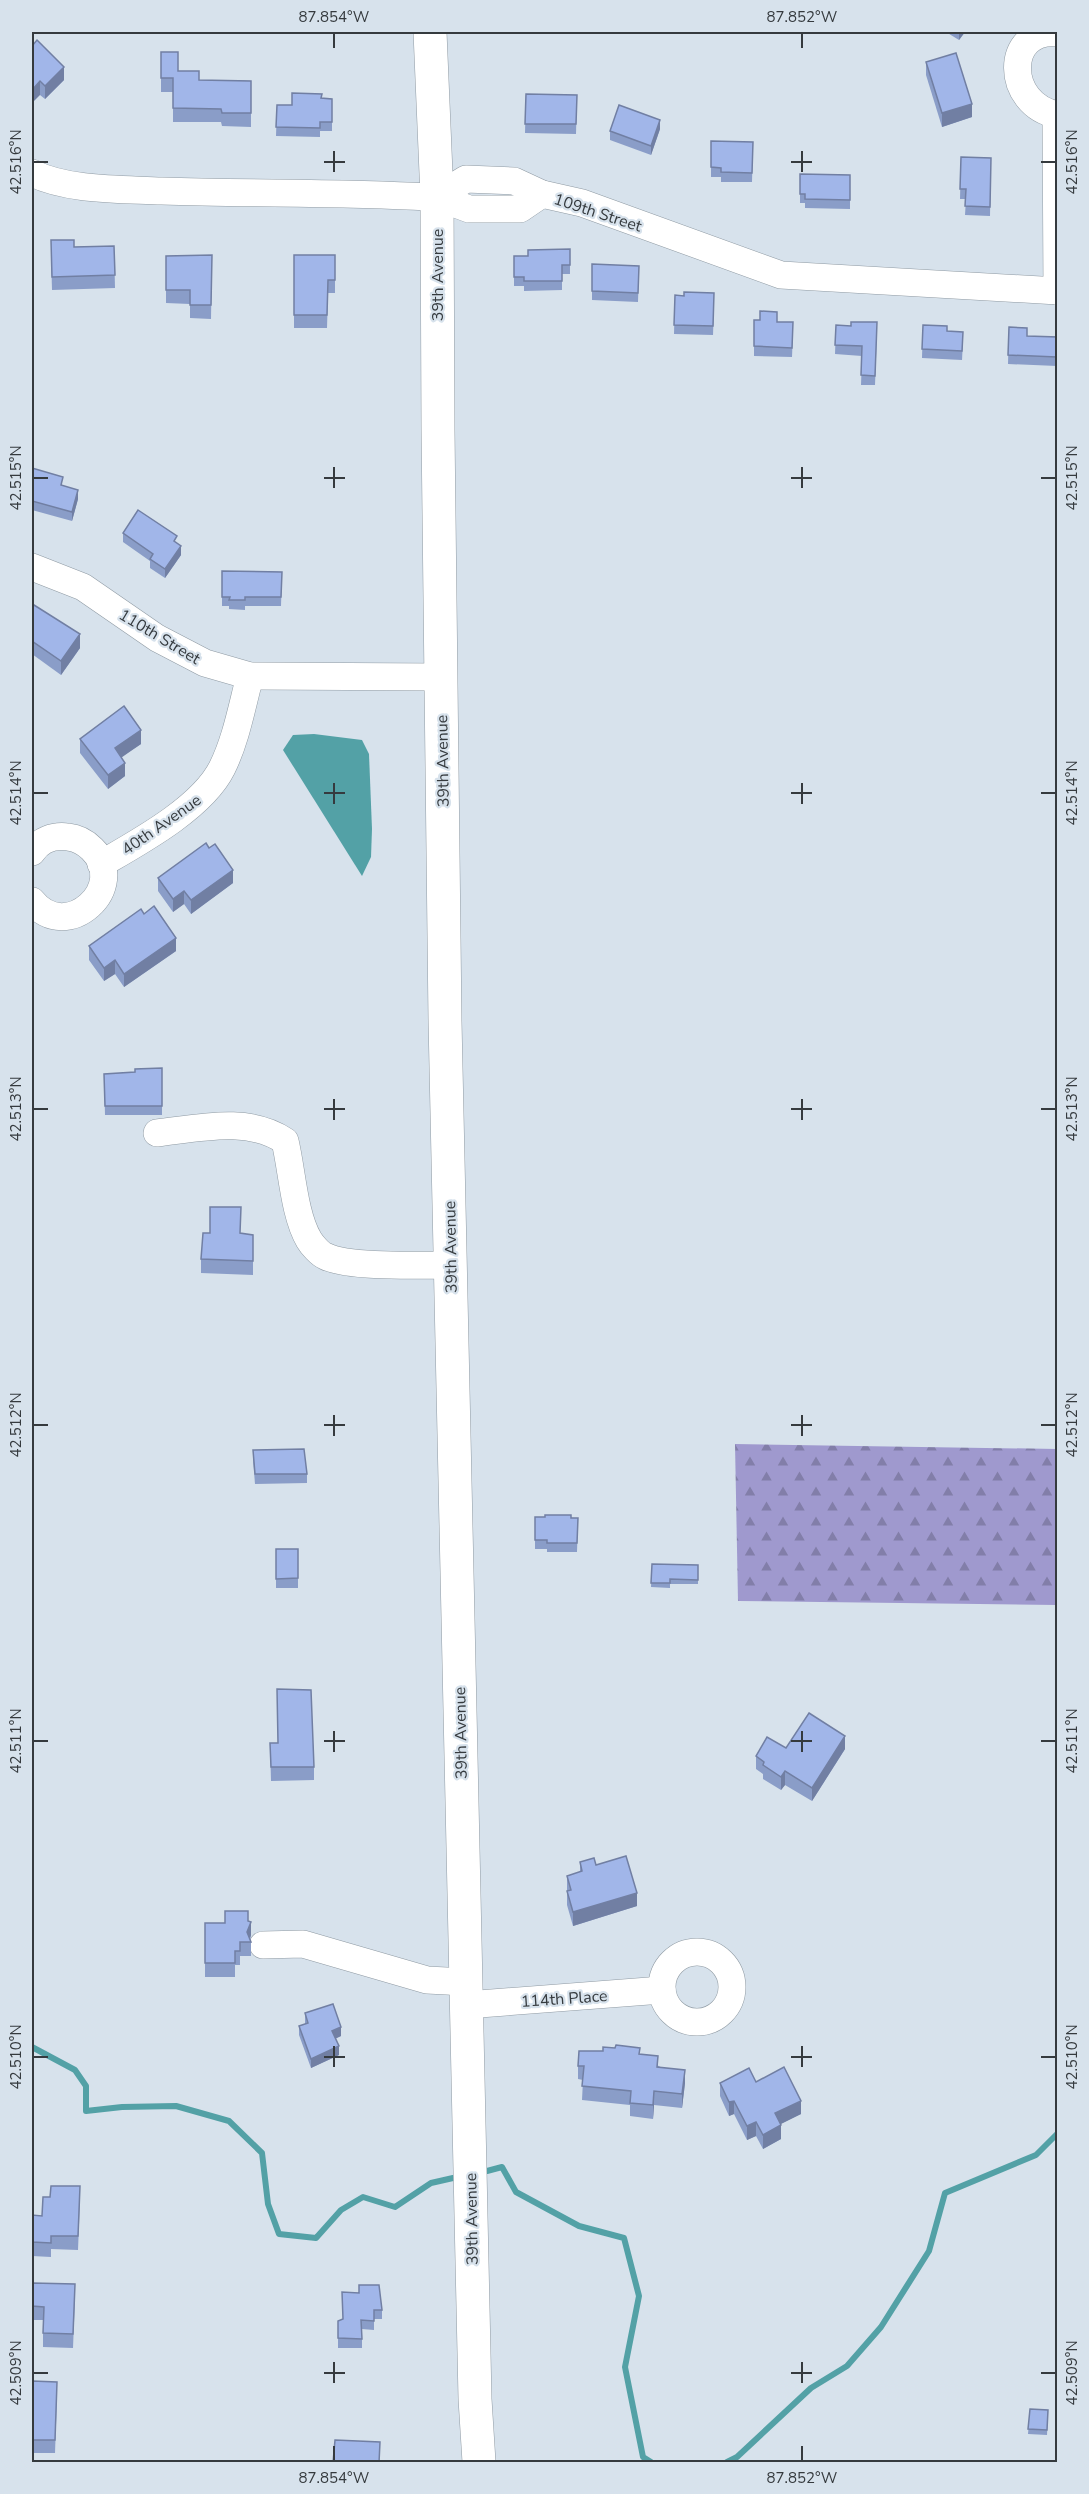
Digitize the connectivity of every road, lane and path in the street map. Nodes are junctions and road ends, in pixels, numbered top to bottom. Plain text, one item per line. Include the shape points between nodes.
1 (430, 32) edge
2 (1058, 33) edge
3 (1057, 116) edge
4 (32, 173) edge
5 (437, 197) junction
6 (1057, 291) edge
7 (32, 567) edge
8 (250, 676) junction
9 (441, 678) junction
10 (32, 852) edge
11 (102, 864) junction
12 (32, 900) edge
13 (157, 1133) dead end
14 (450, 1265) junction
15 (263, 1945) dead end
16 (662, 1990) dead end
17 (466, 1994) junction
18 (479, 2463) edge

1 - 5 main road, 39th Avenue
2 - 3 street via 1030,42 1017,61 1016,73 1025,95
3 - 6 street
4 - 5 street via 93,188
5 - 6 street, 109th Street via 466,179 514,181 781,275
5 - 9 main road, 39th Avenue
7 - 8 street, 110th Street via 82,587 157,638 205,663
8 - 9 street, 110th Street
8 - 11 street, 40th Avenue via 222,768 207,791 152,834
9 - 14 main road, 39th Avenue
10 - 11 street, 40th Avenue via 47,839 74,837 96,852
11 - 12 street via 101,890 85,910 59,916 47,913
13 - 14 street via 246,1125 271,1131 285,1141 298,1209 309,1241 324,1256 345,1263
14 - 17 main road, 39th Avenue
15 - 17 street, 114th Place via 303,1944
16 - 17 street, 114th Place
17 - 18 main road, 39th Avenue

